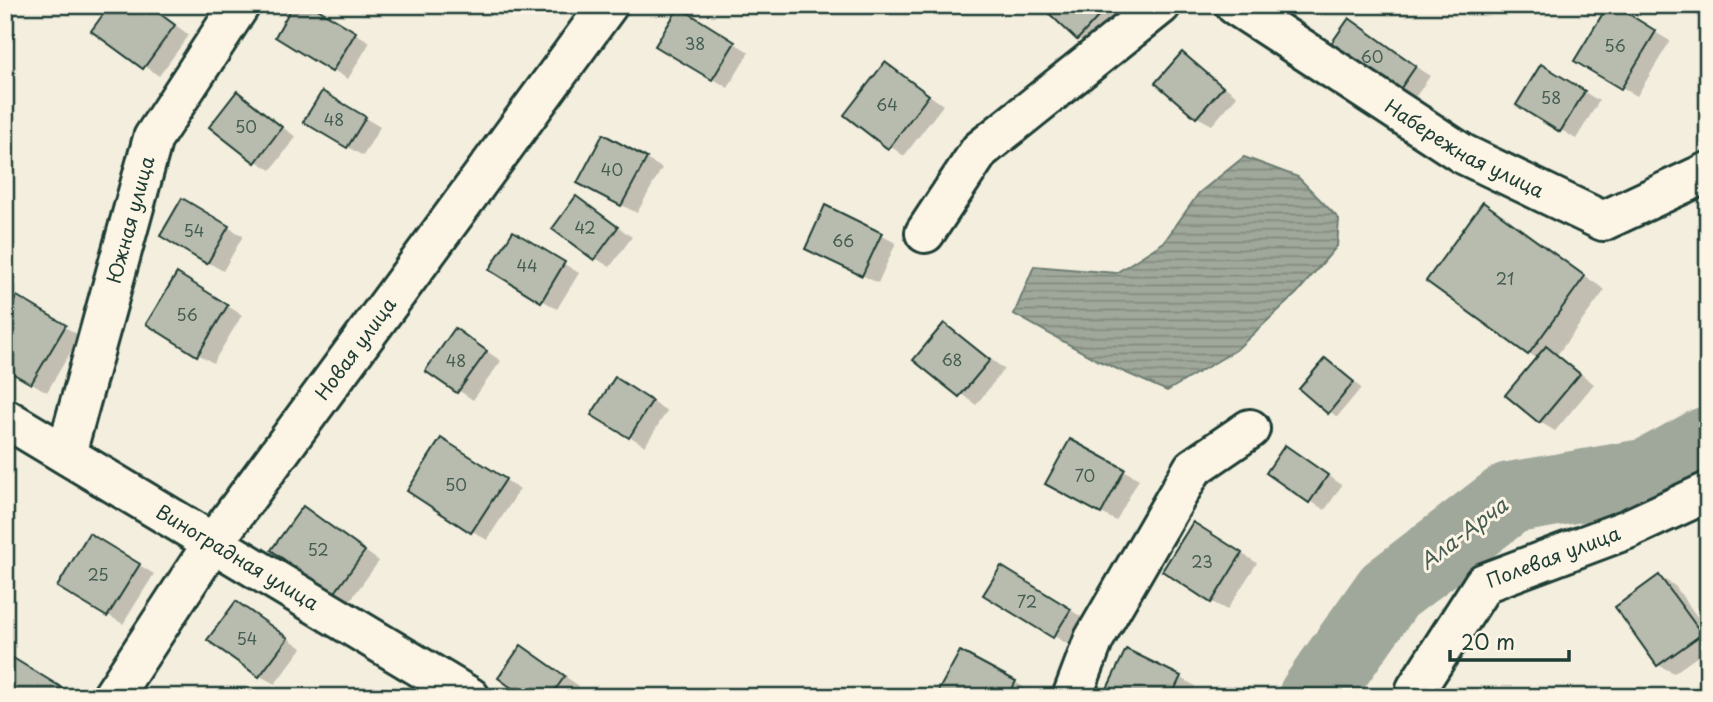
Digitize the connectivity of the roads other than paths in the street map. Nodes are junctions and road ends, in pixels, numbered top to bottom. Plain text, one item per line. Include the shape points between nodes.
1 (240, 5) edge
2 (608, 5) edge
3 (1161, 5) edge
4 (1235, 5) edge
5 (1708, 172) edge
6 (925, 233) dead end
7 (5, 418) edge
8 (1250, 429) dead end
9 (66, 454) junction
10 (1708, 492) edge
11 (213, 543) junction
12 (112, 697) edge
13 (470, 697) edge
14 (1072, 697) edge
15 (1415, 697) edge

1 - 9 street, Южная улица via 153,138
2 - 11 street, Новая улица
3 - 6 street via 980,150
4 - 5 street, Набережная улица via 1463,154 1603,221
7 - 9 street, Виноградная улица
8 - 14 street via 1193,468 1094,639
9 - 11 street, Виноградная улица
10 - 15 street, Полевая улица via 1628,529 1484,583
11 - 12 street, Новая улица
11 - 13 street, Виноградная улица

